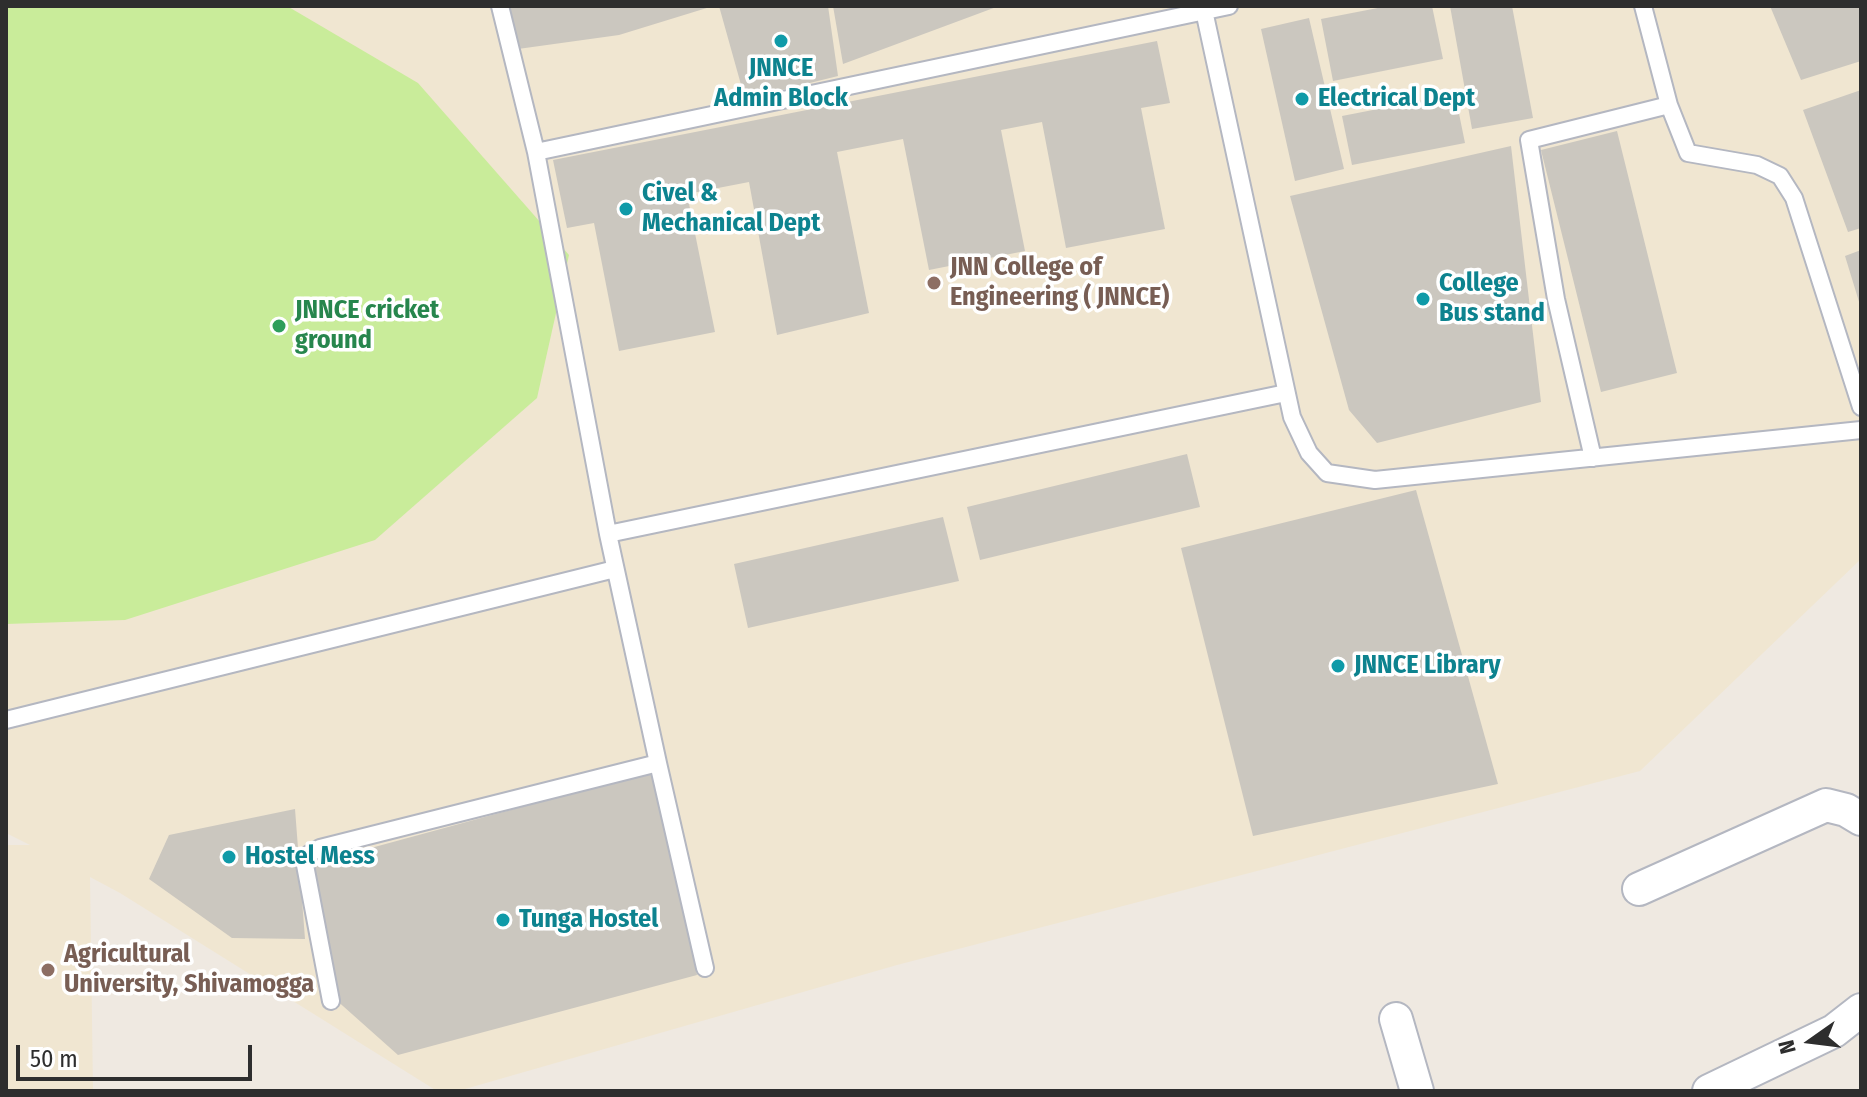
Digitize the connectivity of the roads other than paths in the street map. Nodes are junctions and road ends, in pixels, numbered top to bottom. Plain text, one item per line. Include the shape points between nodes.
1 (1229, 6) edge
2 (1643, 6) edge
3 (1204, 9) edge
4 (505, 11) edge
5 (1669, 105) junction
6 (536, 152) junction
7 (1286, 393) junction
8 (1861, 407) edge
9 (1861, 430) edge
10 (1593, 458) junction
11 (608, 534) junction
12 (615, 569) junction
13 (6, 720) edge
14 (658, 763) junction
15 (1861, 819) edge
16 (1639, 889) dead end
17 (705, 968) dead end
18 (331, 1001) dead end
19 (1861, 1010) edge
20 (1396, 1019) dead end
21 (1417, 1091) edge
22 (1709, 1091) edge

1 - 3 lane
2 - 5 lane
3 - 6 lane
3 - 7 lane
4 - 6 lane
5 - 8 lane via 1688,153 1757,165 1780,176 1794,198
5 - 10 lane via 1529,140 1556,299
6 - 11 lane
7 - 10 lane via 1309,453 1327,473 1375,480
7 - 11 lane
9 - 10 lane
11 - 12 lane
12 - 13 lane
12 - 14 lane
14 - 17 lane
14 - 18 lane via 309,854 305,865
15 - 16 street via 1826,805
19 - 22 street via 1834,1031
20 - 21 street

